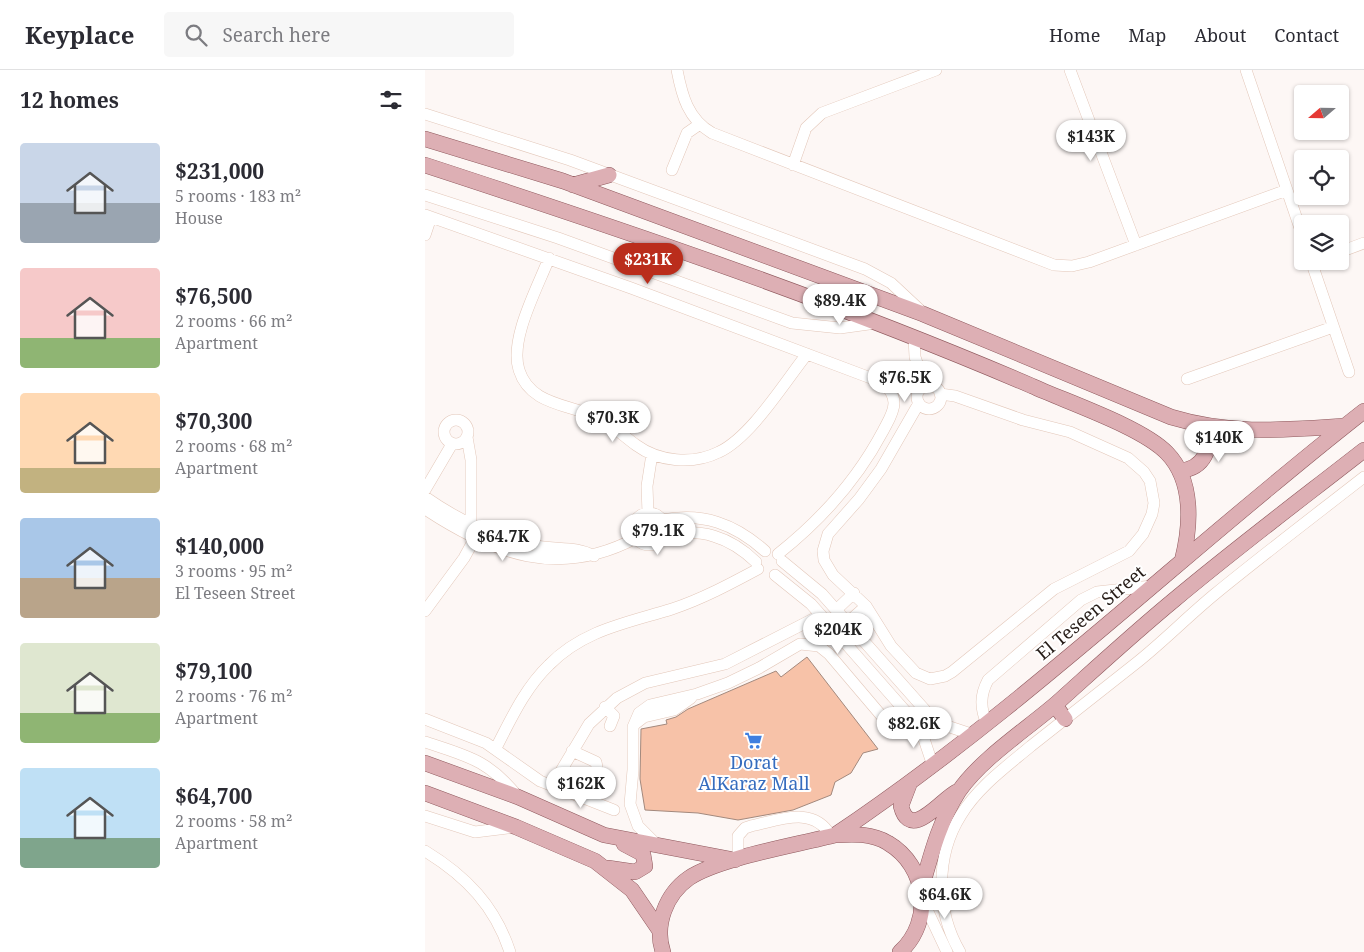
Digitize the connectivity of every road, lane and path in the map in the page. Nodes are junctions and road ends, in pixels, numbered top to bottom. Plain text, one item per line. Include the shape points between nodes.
1 (677, 70) edge
2 (1070, 70) edge
3 (1246, 70) edge
4 (928, 71) edge
5 (425, 114) edge
6 (700, 124) junction
7 (425, 139) edge
8 (425, 164) edge
9 (793, 165) junction
10 (672, 170) dead end
11 (609, 175) junction
12 (573, 185) junction
13 (1287, 190) junction
14 (425, 195) edge
15 (1296, 215) edge
16 (428, 216) edge
17 (425, 235) edge
18 (1364, 243) edge
19 (1136, 246) junction
20 (1349, 249) edge
21 (549, 258) junction
22 (1314, 270) edge
23 (923, 314) junction
24 (876, 323) junction
25 (1333, 327) junction
26 (913, 337) junction
27 (807, 354) junction
28 (1349, 372) dead end
29 (1187, 379) dead end
30 (925, 386) junction
31 (940, 394) junction
32 (919, 403) junction
33 (1364, 411) edge
34 (1204, 426) junction
35 (1344, 426) junction
36 (467, 437) junction
37 (451, 444) junction
38 (1364, 450) edge
39 (652, 454) junction
40 (1180, 471) junction
41 (1364, 477) edge
42 (425, 490) edge
43 (425, 497) edge
44 (425, 509) edge
45 (648, 513) junction
46 (662, 520) junction
47 (471, 523) junction
48 (663, 535) junction
49 (475, 538) junction
50 (636, 538) junction
51 (765, 551) junction
52 (594, 556) junction
53 (780, 558) junction
54 (1181, 561) junction
55 (757, 566) junction
56 (775, 575) junction
57 (1152, 586) junction
58 (854, 593) junction
59 (866, 606) junction
60 (836, 610) junction
61 (425, 611) edge
62 (821, 615) junction
63 (847, 623) junction
64 (1055, 705) junction
65 (605, 707) junction
66 (425, 718) edge
67 (1065, 719) junction
68 (987, 724) junction
69 (610, 726) dead end
70 (891, 727) dead end
71 (974, 735) junction
72 (425, 742) edge
73 (496, 748) junction
74 (572, 751) junction
75 (425, 764) edge
76 (933, 766) junction
77 (594, 776) dead end
78 (909, 785) junction
79 (552, 786) junction
80 (961, 789) junction
81 (425, 793) edge
82 (518, 797) junction
83 (614, 810) dead end
84 (425, 816) edge
85 (515, 827) junction
86 (604, 835) junction
87 (833, 836) junction
88 (656, 844) junction
89 (425, 851) edge
90 (736, 860) junction
91 (607, 868) junction
92 (922, 894) junction
93 (660, 931) junction
94 (662, 950) edge
95 (510, 952) edge
96 (900, 952) edge
97 (947, 952) edge
98 (960, 952) edge

1 - 6 street via 687,106
2 - 19 street
3 - 13 street
4 - 9 street via 822,113 803,134
5 - 11 street
6 - 9 street via 712,133
6 - 10 street via 687,133
7 - 12 main road
8 - 24 main road via 708,259
9 - 19 street via 1045,263 1081,264
11 - 12 main road
11 - 23 street via 874,273 891,282
12 - 23 main road
13 - 15 street
13 - 19 street
14 - 24 street via 558,238 792,323 840,328
16 - 17 street
16 - 21 street
18 - 20 street
21 - 27 street
21 - 39 street via 518,341 517,361 523,380 545,400 606,422
22 - 25 street
23 - 34 main road via 1154,411
24 - 26 main road
25 - 28 street
25 - 29 street
26 - 30 street via 915,357
26 - 40 main road via 1142,434 1164,450
27 - 39 street via 746,431 728,447 695,459 673,459
27 - 53 street via 884,383 893,396 893,411 868,457 842,494
30 - 31 street via 935,387
30 - 32 street via 918,393
31 - 32 street via 941,400 933,408
31 - 59 street via 1070,432 1127,458 1141,468 1150,481 1154,503 1152,514 1143,534 1129,551 1054,588 945,676 930,679 917,673 891,646
32 - 58 street via 881,469 824,542 827,568
33 - 35 main road, El Teseen Street
34 - 35 main road via 1256,431
34 - 40 main road via 1209,441 1205,456 1195,467
35 - 54 main road, El Teseen Street
36 - 37 street via 461,444
36 - 37 street via 465,424 453,421 446,426 444,434
36 - 47 street via 471,460
37 - 42 street
38 - 64 main road via 1173,600
39 - 45 street via 647,486
40 - 54 main road via 1188,511 1187,537
41 - 67 street via 1225,586 1159,645
43 - 47 street
44 - 49 street
45 - 46 street
45 - 50 street via 639,516 634,524
46 - 48 street
46 - 51 street via 687,516 712,519 735,528
47 - 52 street via 527,544 579,550
48 - 50 street via 648,545
48 - 55 street via 710,534 730,541
49 - 52 street via 537,558 566,560
49 - 61 street
50 - 52 street
51 - 53 street via 770,550
51 - 55 street
53 - 56 street via 781,567
53 - 60 street via 813,585
54 - 57 main road, El Teseen Street
55 - 56 street via 765,575
55 - 73 street via 690,602 615,624 579,640 536,679
56 - 62 street via 803,596
57 - 68 main road, El Teseen Street
57 - 68 street via 1097,592 1081,600 988,680 981,706
58 - 59 street
58 - 60 street
59 - 63 street
60 - 63 street
62 - 65 street via 732,661 645,683
62 - 76 street via 919,728
63 - 71 street via 932,718
64 - 67 main road
64 - 80 main road via 1008,743
65 - 69 street via 614,716
65 - 74 street via 589,724
66 - 73 street
67 - 98 street via 981,790 963,811 952,832 943,864 942,900 950,933
68 - 71 main road, El Teseen Street
70 - 88 street via 829,654 813,644 793,646 743,676 697,694 650,705 639,713 633,727 630,804 637,826
71 - 76 main road, El Teseen Street
72 - 82 street via 485,764
73 - 79 street via 529,775
74 - 77 street via 596,762
74 - 79 street
75 - 82 main road
76 - 78 main road, El Teseen Street
78 - 80 main road via 901,806 906,817 917,821
78 - 87 main road, El Teseen Street
79 - 83 street
80 - 92 main road via 935,840
81 - 85 main road
82 - 86 main road
84 - 85 street via 475,832
85 - 91 main road via 582,854
86 - 88 main road
86 - 91 main road via 640,851 646,862 643,869 635,872
87 - 90 main road
87 - 90 street via 822,824 802,816 751,826 738,836
87 - 92 main road via 868,835 887,842 903,854 915,870
88 - 90 main road
89 - 95 street via 463,877 480,895 494,915
90 - 93 main road via 703,871 677,888 662,915
91 - 93 main road via 637,896
92 - 96 main road via 917,929
92 - 97 street
93 - 94 main road

